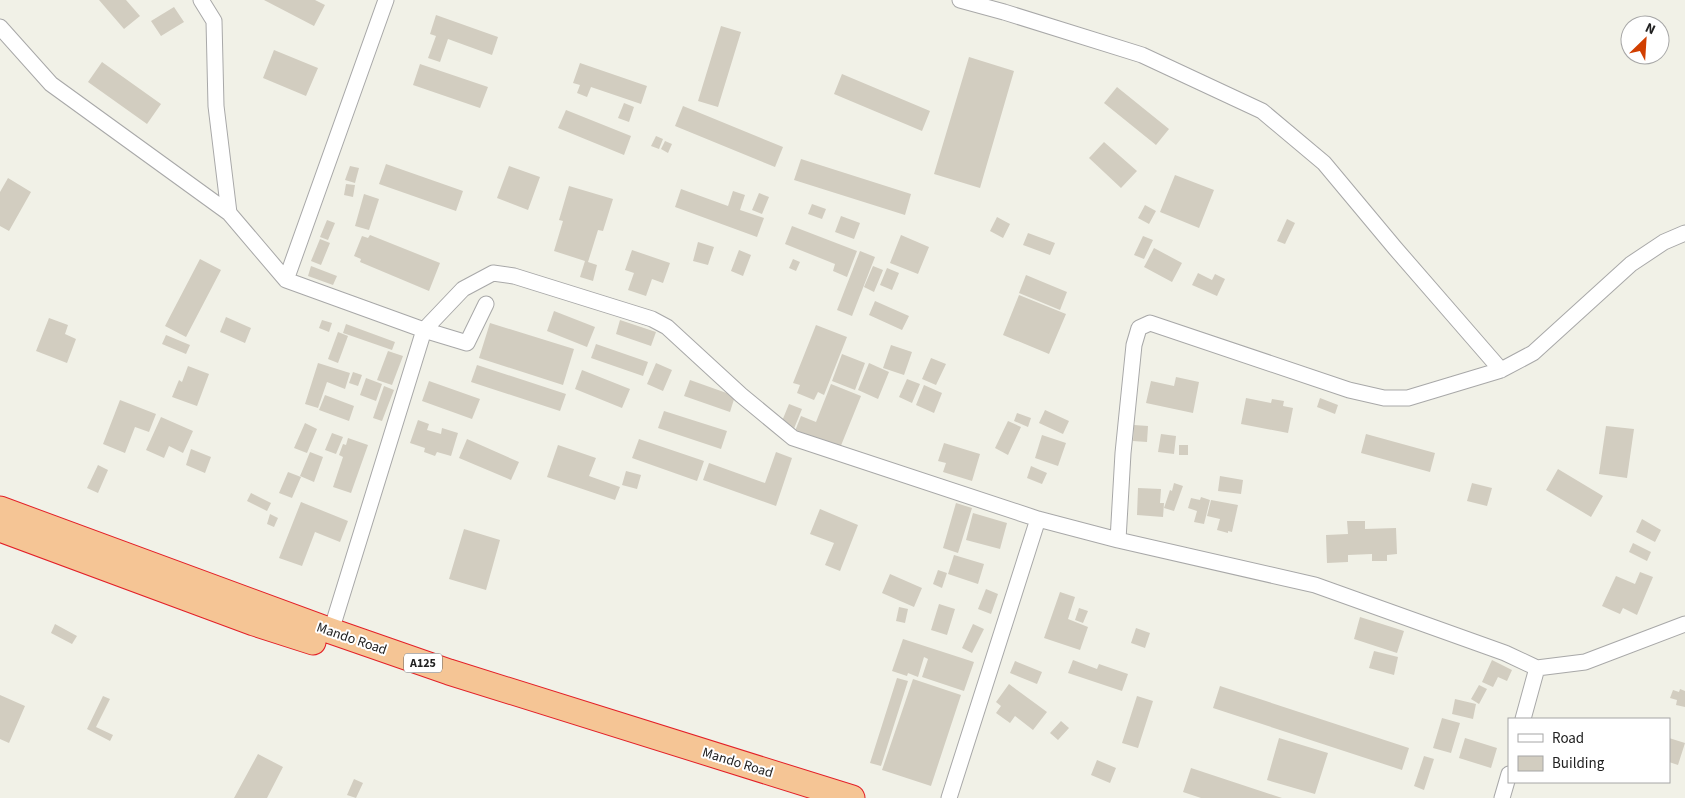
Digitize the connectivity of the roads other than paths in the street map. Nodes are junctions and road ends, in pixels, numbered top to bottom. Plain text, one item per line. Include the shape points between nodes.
1 (201, 0) edge
2 (386, 0) edge
3 (960, 0) edge
4 (0, 27) edge
5 (229, 213) junction
6 (1685, 233) edge
7 (286, 280) junction
8 (486, 304) dead end
9 (424, 330) junction
10 (1501, 370) junction
11 (0, 509) edge
12 (1038, 518) junction
13 (0, 529) edge
14 (1118, 540) junction
15 (1685, 624) edge
16 (331, 631) junction
17 (1537, 668) junction
18 (1523, 718) edge
19 (1508, 777) edge
20 (795, 798) edge
21 (852, 798) edge
22 (949, 798) edge
23 (1502, 798) edge

1 - 5 street via 214,21 216,106
2 - 7 street
3 - 10 street via 1142,55 1262,111 1324,163
4 - 5 street via 51,84
5 - 7 street
6 - 10 street via 1664,242 1631,264 1533,353
7 - 9 street
8 - 9 street via 467,343
9 - 12 street via 462,289 493,273 514,276 652,319 667,327 741,396 793,438
9 - 16 street
10 - 14 street via 1408,398 1384,398 1349,390 1150,323 1139,328 1134,345 1122,453
11 - 16 highway, Mando Road / A125
12 - 14 street
12 - 22 street
13 - 20 highway, Mando Road / A125 via 254,623
14 - 17 street via 1315,585 1505,652
15 - 17 street via 1585,662
16 - 21 highway, Mando Road / A125 via 458,675
17 - 18 street
19 - 23 street

